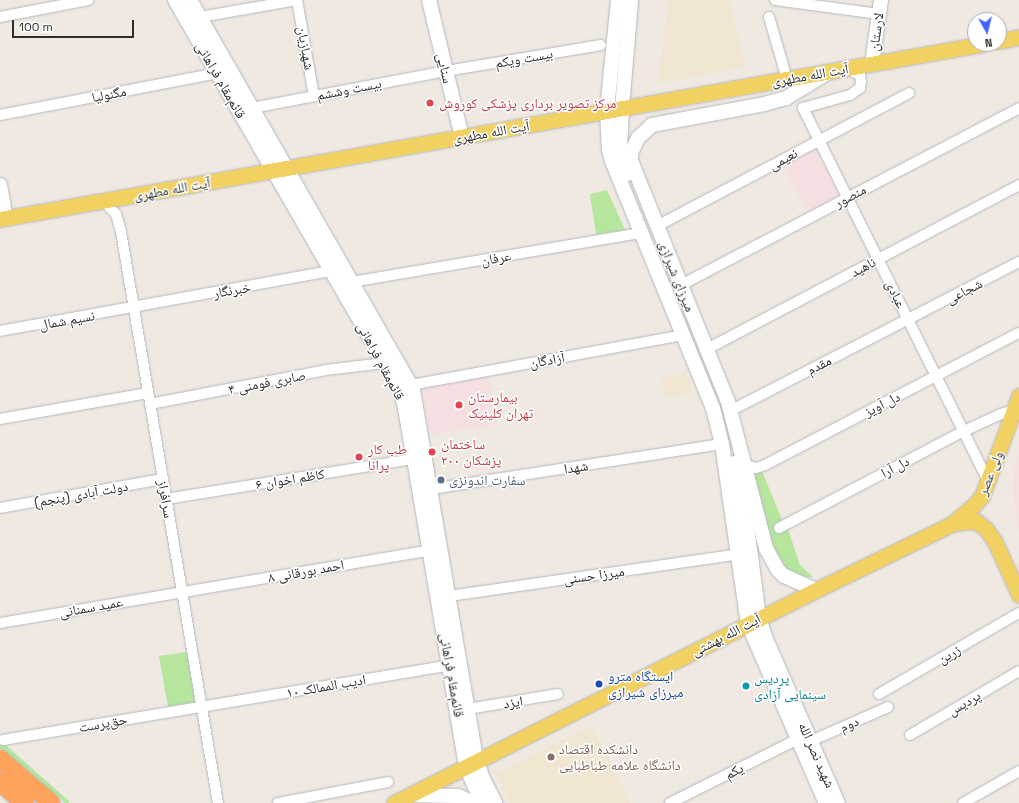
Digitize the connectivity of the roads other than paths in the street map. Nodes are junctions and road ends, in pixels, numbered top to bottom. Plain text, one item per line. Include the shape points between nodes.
1 (88, 0) edge
2 (175, 0) edge
3 (190, 0) edge
4 (297, 0) edge
5 (429, 0) edge
6 (618, 0) edge
7 (632, 0) edge
8 (775, 0) edge
9 (280, 2) edge
10 (880, 7) edge
11 (0, 17) edge
12 (200, 17) junction
13 (769, 17) dead end
14 (1019, 37) edge
15 (1007, 39) edge
16 (601, 45) dead end
17 (967, 47) edge
18 (872, 64) junction
19 (837, 70) junction
20 (446, 71) junction
21 (218, 73) junction
22 (787, 79) junction
23 (909, 93) dead end
24 (314, 96) junction
25 (252, 108) junction
26 (1019, 108) edge
27 (614, 110) junction
28 (0, 115) edge
29 (462, 137) junction
30 (819, 139) junction
31 (279, 169) junction
32 (0, 185) edge
33 (1019, 185) edge
34 (848, 198) junction
35 (103, 201) junction
36 (3, 219) edge
37 (657, 226) junction
38 (641, 233) junction
39 (878, 259) junction
40 (1019, 262) edge
41 (330, 271) junction
42 (351, 282) junction
43 (681, 285) junction
44 (134, 308) junction
45 (908, 319) junction
46 (0, 331) edge
47 (1019, 333) edge
48 (683, 335) junction
49 (707, 349) junction
50 (384, 363) junction
51 (937, 376) junction
52 (411, 385) junction
53 (1019, 396) edge
54 (149, 399) junction
55 (730, 410) junction
56 (1013, 410) junction
57 (0, 419) edge
58 (964, 431) junction
59 (722, 444) junction
60 (414, 459) junction
61 (744, 465) junction
62 (163, 479) junction
63 (988, 480) junction
64 (431, 489) junction
65 (166, 499) junction
66 (0, 508) edge
67 (952, 524) junction
68 (779, 528) dead end
69 (430, 550) junction
70 (739, 554) junction
71 (1014, 576) edge
72 (816, 590) junction
73 (182, 592) junction
74 (1019, 595) edge
75 (449, 596) junction
76 (1019, 613) edge
77 (754, 621) junction
78 (0, 623) edge
79 (450, 665) junction
80 (1019, 671) edge
81 (558, 694) dead end
82 (879, 694) dead end
83 (202, 706) junction
84 (888, 707) dead end
85 (468, 709) junction
86 (910, 735) dead end
87 (3, 740) dead end
88 (804, 740) junction
89 (0, 759) edge
90 (472, 764) junction
91 (1018, 774) edge
92 (0, 782) edge
93 (388, 782) dead end
94 (410, 795) junction
95 (458, 796) junction
96 (830, 799) edge
97 (24, 803) edge
98 (51, 803) edge
99 (218, 803) edge
100 (278, 803) edge
101 (394, 803) edge
102 (444, 803) edge
103 (474, 803) edge
104 (482, 803) edge
105 (495, 803) edge
106 (670, 803) edge
107 (963, 803) edge

1 - 11 street
2 - 21 main road, قائم‌مقام فراهانی
3 - 12 main road, قائم‌مقام فراهانی
4 - 9 street
4 - 24 street, شهبازیان
5 - 20 main road, سنایی
6 - 27 main road, میرزای شیرازی
7 - 27 main road, میرزای شیرازی
8 - 10 street
9 - 12 street
10 - 18 main road, لارستان
12 - 25 main road, قائم‌مقام فراهانی
13 - 22 street
14 - 15 main road
16 - 20 street, بیست ویکم
17 - 18 main road, آیت الله مطهری
18 - 19 main road, آیت الله مطهری
19 - 22 main road, آیت الله مطهری
19 - 30 street, عبادی via 860,75 862,81 860,88 850,95 803,108
19 - 37 main road, میرزای شیرازی via 786,98 663,122 647,128 635,141 631,161
20 - 24 street, بیست وششم
20 - 29 main road, سنایی
21 - 28 street, مگنولیا
21 - 31 main road, قائم‌مقام فراهانی
22 - 27 main road, آیت الله مطهری
23 - 30 street, نعیمی
24 - 25 street, بیست وششم
25 - 31 main road, قائم‌مقام فراهانی
26 - 34 street, منصور
27 - 29 main road, آیت الله مطهری
27 - 38 main road, میرزای شیرازی via 609,150
27 - 77 main road, میرزای شیرازی via 621,158 722,410 744,513
29 - 31 main road, آیت الله مطهری
30 - 34 street, عبادی
30 - 37 street, نعیمی
31 - 35 main road, آیت الله مطهری
31 - 41 main road, قائم‌مقام فراهانی
31 - 42 main road, قائم‌مقام فراهانی
32 - 36 main road
33 - 39 street, ناهید
34 - 39 street, عبادی
34 - 43 street, منصور
35 - 36 main road, آیت الله مطهری
35 - 44 street, سرافراز via 119,220
37 - 43 main road, میرزای شیرازی
38 - 42 street, عرفان
38 - 48 main road, میرزای شیرازی
39 - 45 street, عبادی
39 - 49 street, ناهید
40 - 45 street, شجاعی
41 - 44 street, خبرنگار
41 - 50 main road, قائم‌مقام فراهانی
42 - 52 main road, قائم‌مقام فراهانی
43 - 49 main road, میرزای شیرازی
44 - 46 street, نسیم شمال
44 - 54 street, سرافراز
45 - 51 street, عبادی
45 - 55 street, مقدم
47 - 51 street, دل آویز
48 - 52 street, آزادگان
48 - 59 main road, میرزای شیرازی via 713,408
49 - 55 main road, میرزای شیرازی
50 - 54 street, صابری فومنی ۴
50 - 60 main road, قائم‌مقام فراهانی via 400,390
51 - 58 street, عبادی
51 - 61 street, دل آویز via 765,465 751,468
52 - 64 main road, قائم‌مقام فراهانی via 416,398
53 - 56 main road, ولی عصر
54 - 57 street, صابری فومنی ۴
54 - 62 street, سرافراز
55 - 61 main road, میرزای شیرازی
56 - 58 street, دل آرا
56 - 63 main road, ولی عصر
58 - 63 street, عبادی
58 - 68 street, دل آرا
59 - 64 street, شهدا
59 - 70 main road, میرزای شیرازی
60 - 65 street, کاظم اخوان ۶
60 - 69 main road, قائم‌مقام فراهانی
61 - 72 main road, میرزای شیرازی via 763,537 773,562 789,579
62 - 65 street, سرافراز
62 - 66 street, دولت آبادی (پنجم)
63 - 67 main road, ولی عصر via 975,504
64 - 75 main road, قائم‌مقام فراهانی
65 - 73 street, سرافراز
67 - 71 main road via 972,520 982,524
67 - 72 main road, آیت الله بهشتی
69 - 73 street, احمد بورقانی ۸
69 - 79 main road, قائم‌مقام فراهانی
70 - 75 street, میرزا حسنی
70 - 77 main road, میرزای شیرازی
71 - 74 main road
72 - 77 main road, آیت الله بهشتی
73 - 78 street, عمید سمنانی
73 - 83 street, سرافراز
75 - 85 main road, قائم‌مقام فراهانی
76 - 82 street, زرین
77 - 88 main road
77 - 90 main road, آیت الله بهشتی
79 - 83 street, ادیب الممالک ۱۰
79 - 90 main road, قائم‌مقام فراهانی
80 - 86 street, پردیس
81 - 85 street, ایزد
83 - 87 street, حق‌پرست
83 - 99 street, سرافراز
84 - 88 street, دوم
85 - 90 main road, قائم‌مقام فراهانی
88 - 96 main road
88 - 106 street, یکم
89 - 98 highway
90 - 94 main road, آیت الله بهشتی
90 - 104 main road
90 - 105 main road via 482,777
91 - 107 street
92 - 97 highway
93 - 100 street
94 - 95 main road
94 - 101 main road, آیت الله بهشتی
95 - 102 main road
95 - 103 main road

